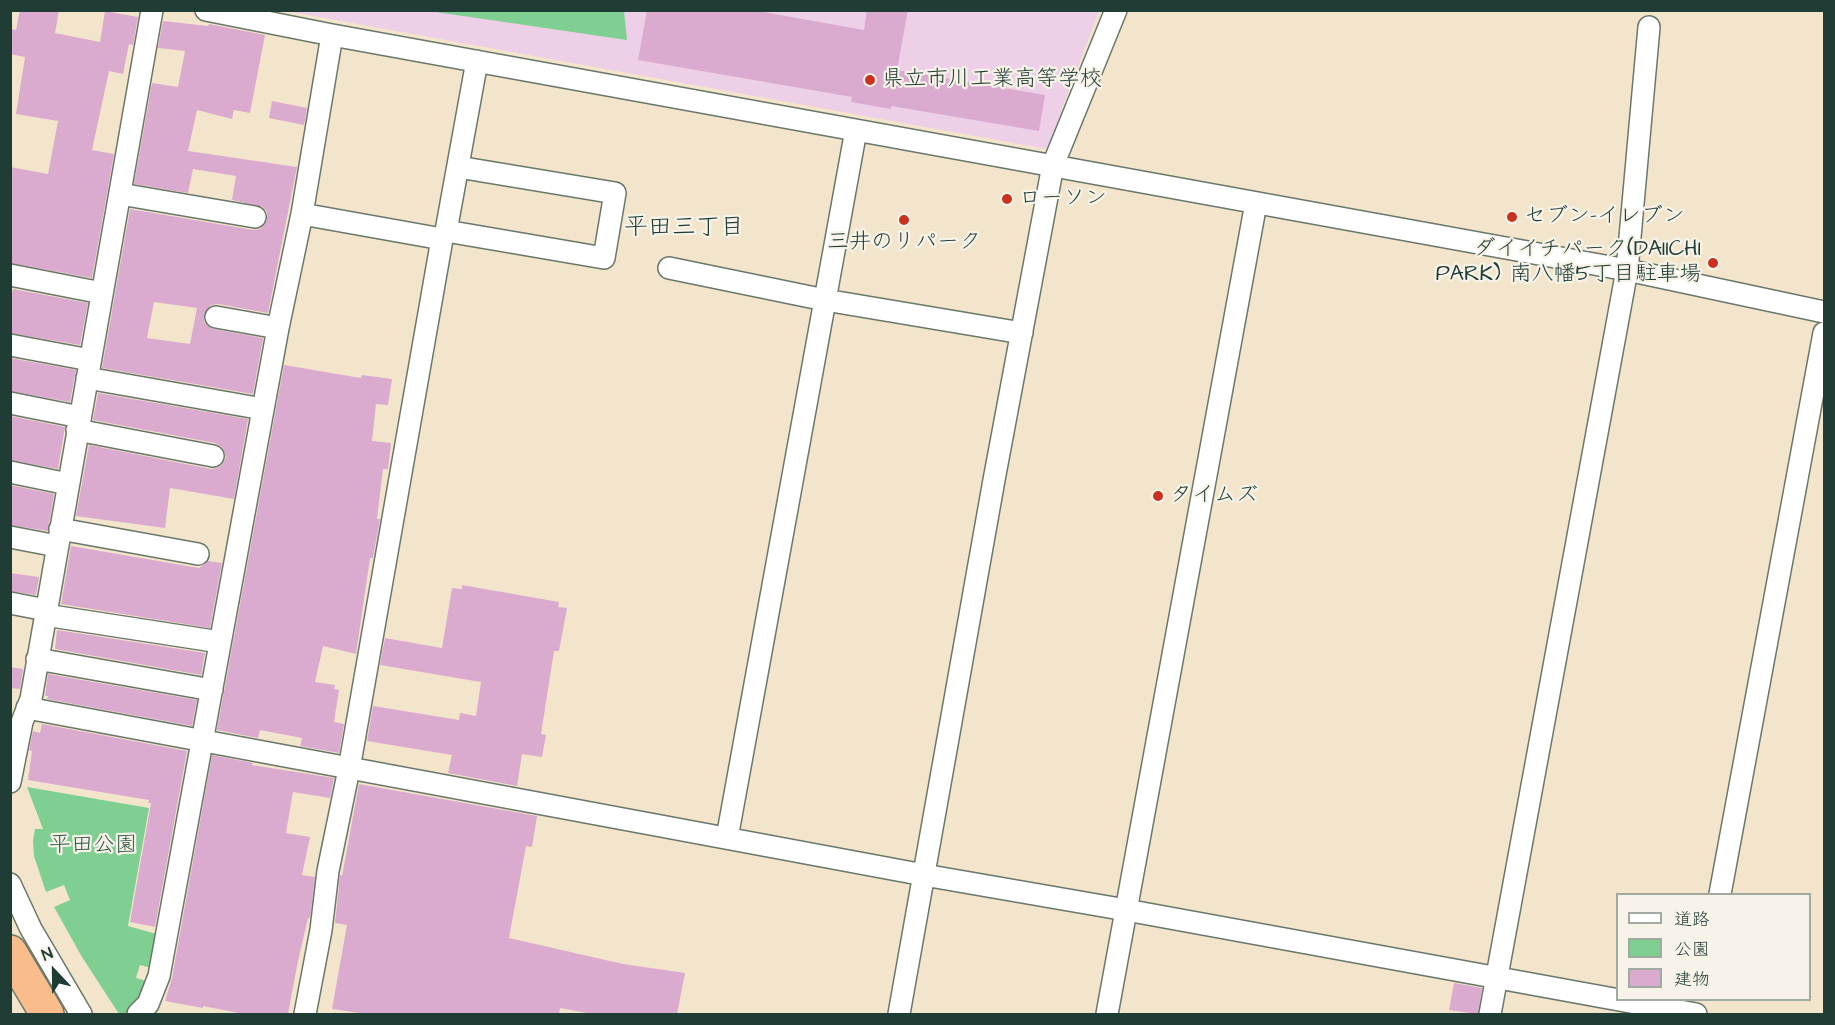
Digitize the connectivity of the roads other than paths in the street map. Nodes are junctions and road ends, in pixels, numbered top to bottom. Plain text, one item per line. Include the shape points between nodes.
1 (152, 10) edge
2 (1116, 10) edge
3 (212, 11) edge
4 (1649, 27) dead end
5 (332, 35) junction
6 (477, 61) junction
7 (856, 130) junction
8 (1053, 165) junction
9 (458, 167) junction
10 (120, 194) junction
11 (1256, 203) junction
12 (302, 214) junction
13 (255, 218) dead end
14 (444, 235) junction
15 (669, 268) dead end
16 (1627, 270) junction
17 (10, 275) edge
18 (102, 293) junction
19 (825, 300) junction
20 (1824, 312) edge
21 (216, 317) dead end
22 (278, 328) junction
23 (1022, 333) junction
24 (1824, 333) edge
25 (10, 345) edge
26 (88, 369) junction
27 (10, 403) edge
28 (263, 409) junction
29 (79, 424) junction
30 (213, 456) dead end
31 (10, 472) edge
32 (68, 484) junction
33 (10, 537) edge
34 (58, 538) junction
35 (198, 554) dead end
36 (10, 603) edge
37 (46, 612) junction
38 (220, 642) junction
39 (38, 659) junction
40 (212, 690) junction
41 (21, 711) edge
42 (202, 742) junction
43 (349, 769) junction
44 (10, 782) edge
45 (727, 838) junction
46 (924, 875) junction
47 (10, 884) edge
48 (1720, 893) edge
49 (1126, 910) junction
50 (10, 952) edge
51 (1497, 977) junction
52 (1616, 999) edge
53 (1627, 1001) edge
54 (47, 1014) edge
55 (81, 1014) edge
56 (138, 1014) edge
57 (305, 1014) edge
58 (899, 1014) edge
59 (1107, 1014) edge
60 (1490, 1014) edge
61 (1697, 1014) edge

1 - 10 street
2 - 8 street
3 - 5 street
4 - 16 street
5 - 6 street
5 - 12 street
6 - 7 street
6 - 9 street
7 - 8 street
7 - 19 street
8 - 11 street
8 - 23 street
9 - 14 street
9 - 14 street via 615,194 604,258
10 - 13 street
10 - 18 street
11 - 16 street
11 - 49 street
12 - 14 street
12 - 22 street
14 - 43 street
15 - 19 street
16 - 20 street
16 - 51 street
17 - 18 street
18 - 26 street
19 - 23 street
19 - 45 street
21 - 22 street
22 - 28 street
23 - 46 street
24 - 48 street
25 - 26 street
26 - 28 street
26 - 29 street
27 - 29 street
28 - 38 street
29 - 30 street
29 - 32 street
31 - 32 street
32 - 34 street
33 - 34 street
34 - 35 street
34 - 37 street
36 - 37 street
37 - 38 street
37 - 39 street
38 - 40 street
39 - 40 street
39 - 41 street via 31,699
40 - 42 street
41 - 42 street
41 - 44 street
42 - 43 street
42 - 56 street via 159,976 148,1004
43 - 45 street
43 - 57 street
45 - 46 street
46 - 49 street
46 - 58 street
47 - 55 street via 31,929
49 - 51 street
49 - 59 street
50 - 54 highway
51 - 52 street
51 - 60 street
53 - 61 street

